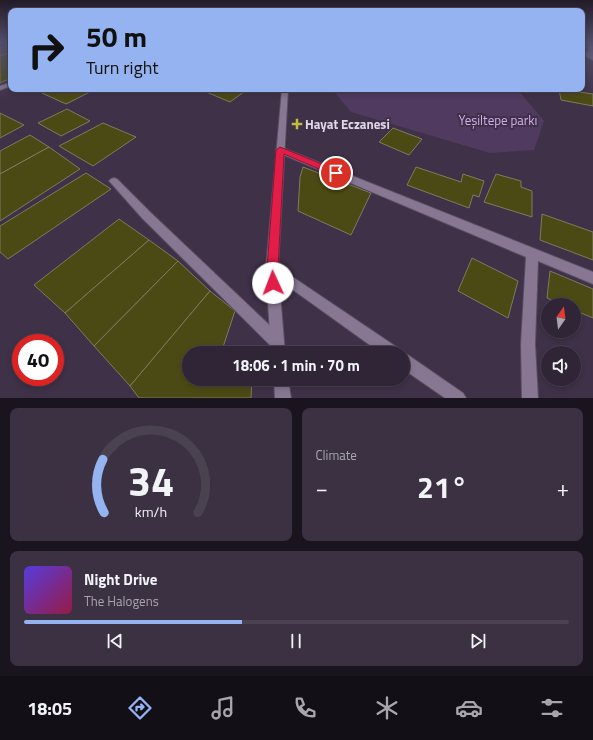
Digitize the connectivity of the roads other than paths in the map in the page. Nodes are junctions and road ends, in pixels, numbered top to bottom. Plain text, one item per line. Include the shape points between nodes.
1 (285, 92) edge
2 (280, 150) junction
3 (114, 181) dead end
4 (532, 254) junction
5 (272, 268) junction
6 (593, 278) edge
7 (276, 341) junction
8 (277, 346) edge
9 (383, 346) edge
10 (410, 365) edge
11 (282, 386) edge
12 (283, 398) edge
13 (458, 398) edge
14 (530, 398) edge

1 - 2 street
2 - 4 street
2 - 5 street
3 - 7 street
4 - 6 street
4 - 14 street via 528,344
5 - 7 street
5 - 9 street
7 - 8 street
10 - 13 street
11 - 12 street

